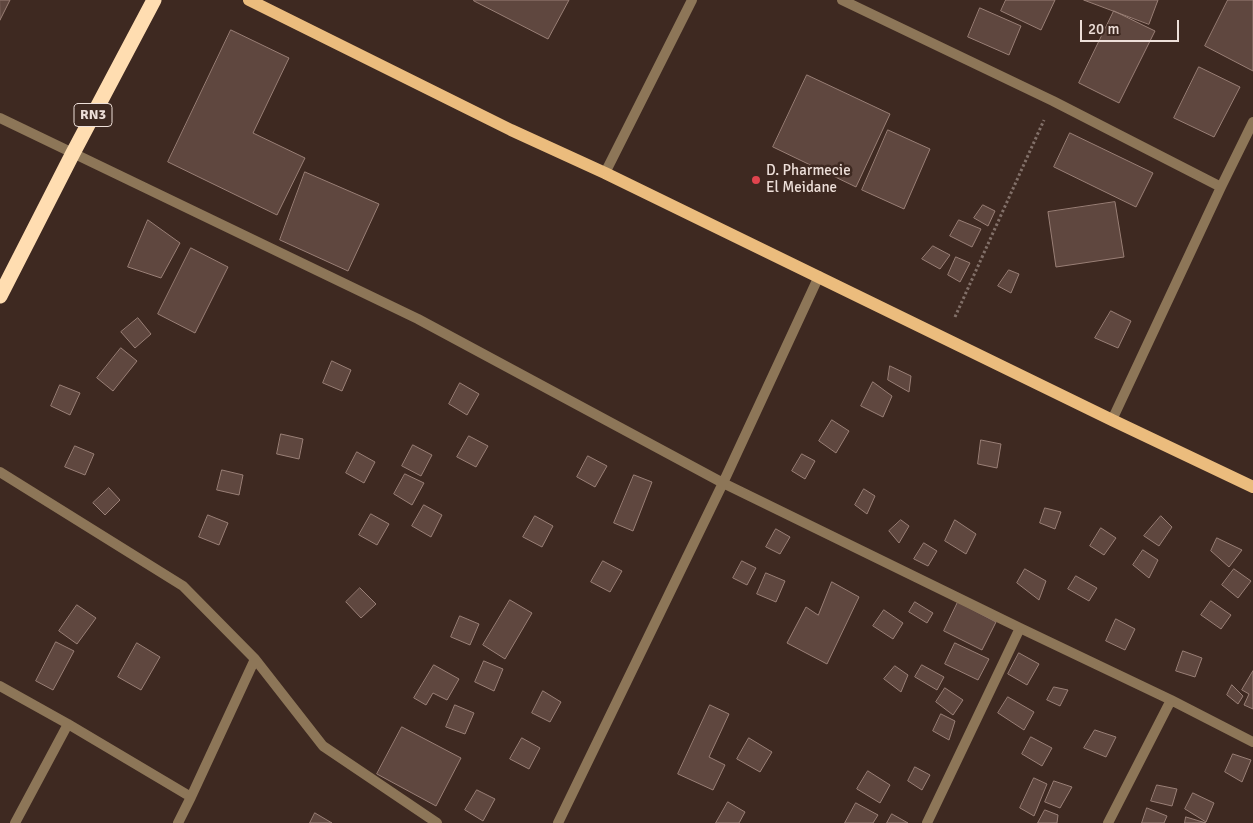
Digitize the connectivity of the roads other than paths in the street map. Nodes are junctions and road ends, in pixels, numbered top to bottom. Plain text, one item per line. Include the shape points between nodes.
1 (154, 0) edge
2 (249, 0) edge
3 (692, 0) edge
4 (842, 0) edge
5 (0, 118) edge
6 (1253, 122) edge
7 (73, 153) junction
8 (605, 174) junction
9 (1221, 187) junction
10 (819, 276) junction
11 (0, 296) edge
12 (1112, 420) junction
13 (0, 472) edge
14 (723, 483) junction
15 (1253, 487) edge
16 (1020, 628) junction
17 (255, 659) junction
18 (0, 686) edge
19 (1171, 700) junction
20 (68, 724) junction
21 (1253, 742) edge
22 (191, 797) junction
23 (15, 823) edge
24 (178, 823) edge
25 (438, 823) edge
26 (558, 823) edge
27 (926, 823) edge
28 (1108, 823) edge

1 - 7 highway, RN3
2 - 8 main road
3 - 8 street
4 - 9 street via 1053,101
5 - 7 street
6 - 9 street
7 - 11 highway, RN3
7 - 14 street via 418,319
8 - 10 main road
9 - 12 street
10 - 12 main road
10 - 14 street
12 - 15 main road
13 - 17 street via 183,586
14 - 16 street
14 - 26 street
16 - 19 street
16 - 27 street
17 - 22 street
17 - 25 street via 323,746
18 - 20 street
19 - 21 street
19 - 28 street
20 - 22 street
20 - 23 street
22 - 24 street

